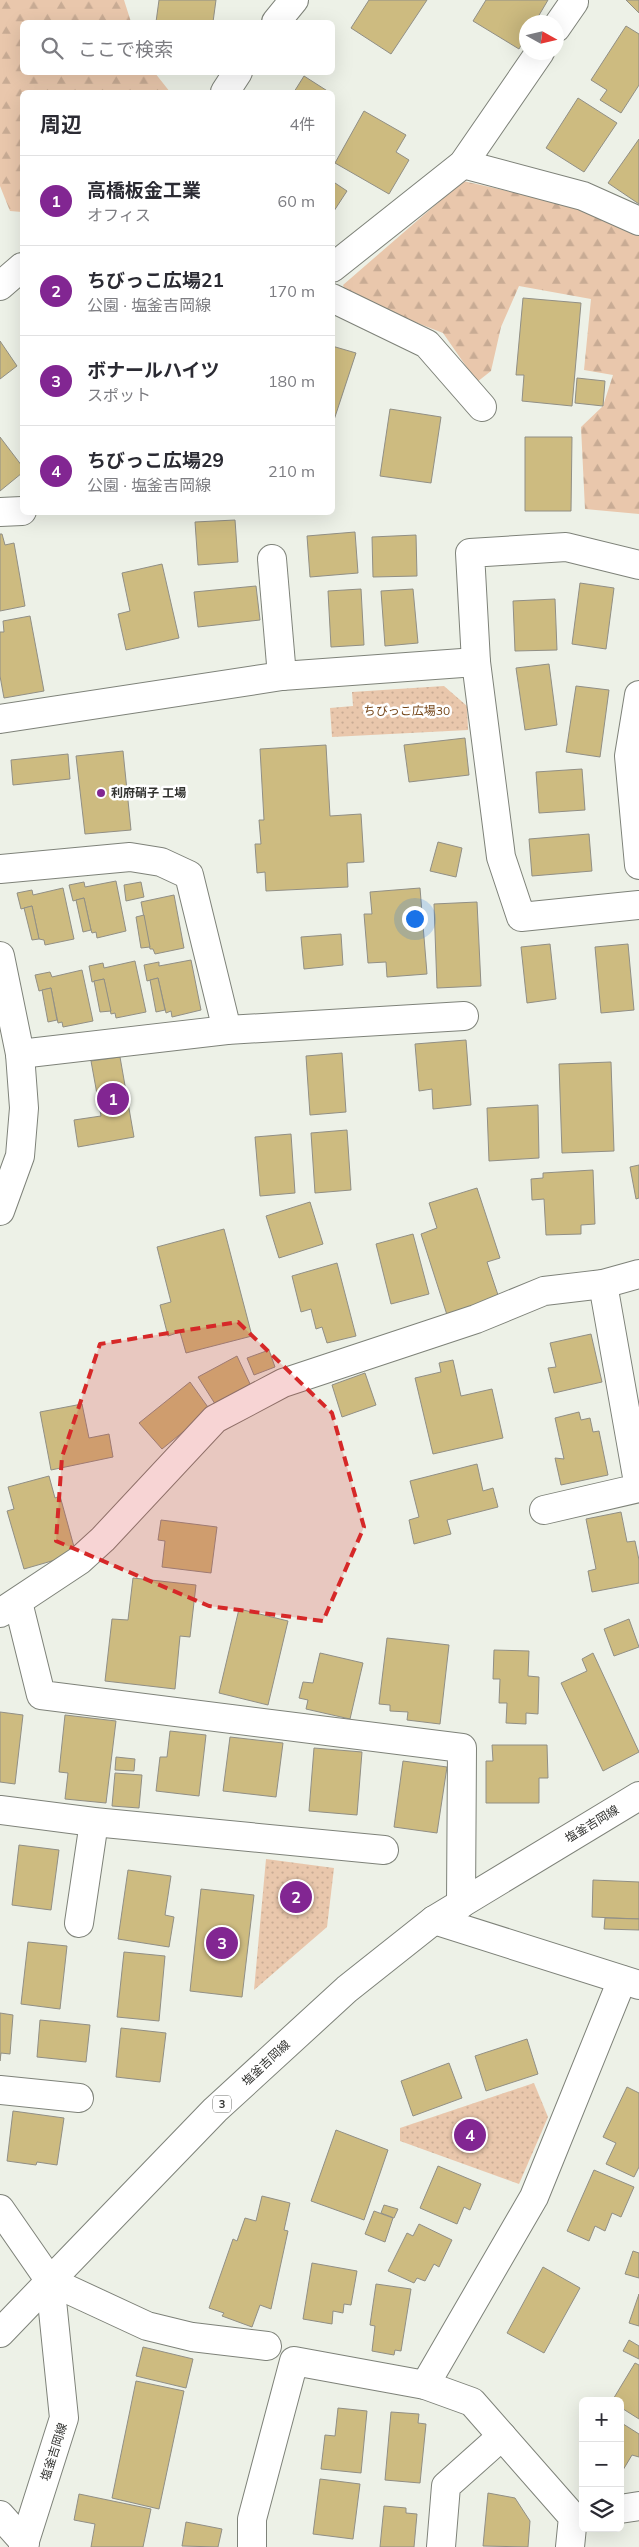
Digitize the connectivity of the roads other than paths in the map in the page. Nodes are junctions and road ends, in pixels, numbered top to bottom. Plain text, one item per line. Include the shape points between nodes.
1 (294, 0) edge
2 (574, 2) dead end
3 (564, 16) edge
4 (278, 20) edge
5 (534, 60) edge
6 (236, 75) edge
7 (226, 90) edge
8 (463, 164) junction
9 (639, 221) edge
10 (335, 266) edge
11 (20, 269) edge
12 (0, 286) edge
13 (335, 299) edge
14 (482, 407) dead end
15 (20, 511) edge
16 (0, 512) edge
17 (272, 559) dead end
18 (639, 564) edge
19 (476, 662) junction
20 (282, 676) junction
21 (639, 696) edge
22 (0, 719) edge
23 (639, 864) edge
24 (0, 869) edge
25 (639, 905) edge
26 (0, 956) edge
27 (3, 987) edge
28 (464, 1016) dead end
29 (227, 1030) junction
30 (20, 1054) junction
31 (0, 1211) edge
32 (639, 1274) edge
33 (603, 1284) junction
34 (544, 1510) dead end
35 (9, 1608) edge
36 (639, 1796) edge
37 (0, 1810) edge
38 (94, 1822) junction
39 (384, 1850) dead end
40 (461, 1904) junction
41 (434, 1920) junction
42 (80, 1923) dead end
43 (631, 1983) edge
44 (0, 2090) edge
45 (79, 2098) dead end
46 (0, 2209) edge
47 (50, 2281) junction
48 (0, 2333) edge
49 (267, 2346) dead end
50 (425, 2385) junction
51 (502, 2436) junction
52 (639, 2506) edge
53 (624, 2508) edge
54 (0, 2515) edge
55 (578, 2516) edge
56 (24, 2545) edge
57 (252, 2547) edge
58 (441, 2547) edge
59 (570, 2547) edge

1 - 4 street
2 - 3 street
5 - 8 street
6 - 7 street
8 - 9 street via 583,196
8 - 10 street
11 - 12 street
13 - 14 street via 427,344
15 - 16 street
17 - 20 street
18 - 19 street via 566,547 470,553
19 - 20 street
19 - 25 street via 501,857 521,917
20 - 22 street
21 - 23 street via 629,756
24 - 29 street via 130,857 161,862 189,875
26 - 27 street
27 - 30 street
28 - 29 street
29 - 30 street
30 - 31 street via 24,1108 20,1156
32 - 33 street
33 - 34 street via 639,1488
33 - 35 street via 544,1291 476,1319 283,1383 215,1419 103,1539 80,1560
35 - 40 street via 41,1695 462,1748
36 - 40 street, 塩釜吉岡線 / 3
37 - 38 street
38 - 39 street
38 - 42 street
40 - 41 street, 塩釜吉岡線 / 3
41 - 43 street
41 - 47 street, 塩釜吉岡線 / 3 via 347,1988 215,2110
43 - 50 street via 534,2197
44 - 45 street
46 - 47 street
47 - 48 street
47 - 49 street via 147,2326
47 - 56 street, 塩釜吉岡線 via 64,2418
50 - 51 street via 472,2402
50 - 57 street via 294,2361 252,2519
51 - 55 street
51 - 58 street via 446,2486
52 - 53 street
54 - 56 street
55 - 59 street

